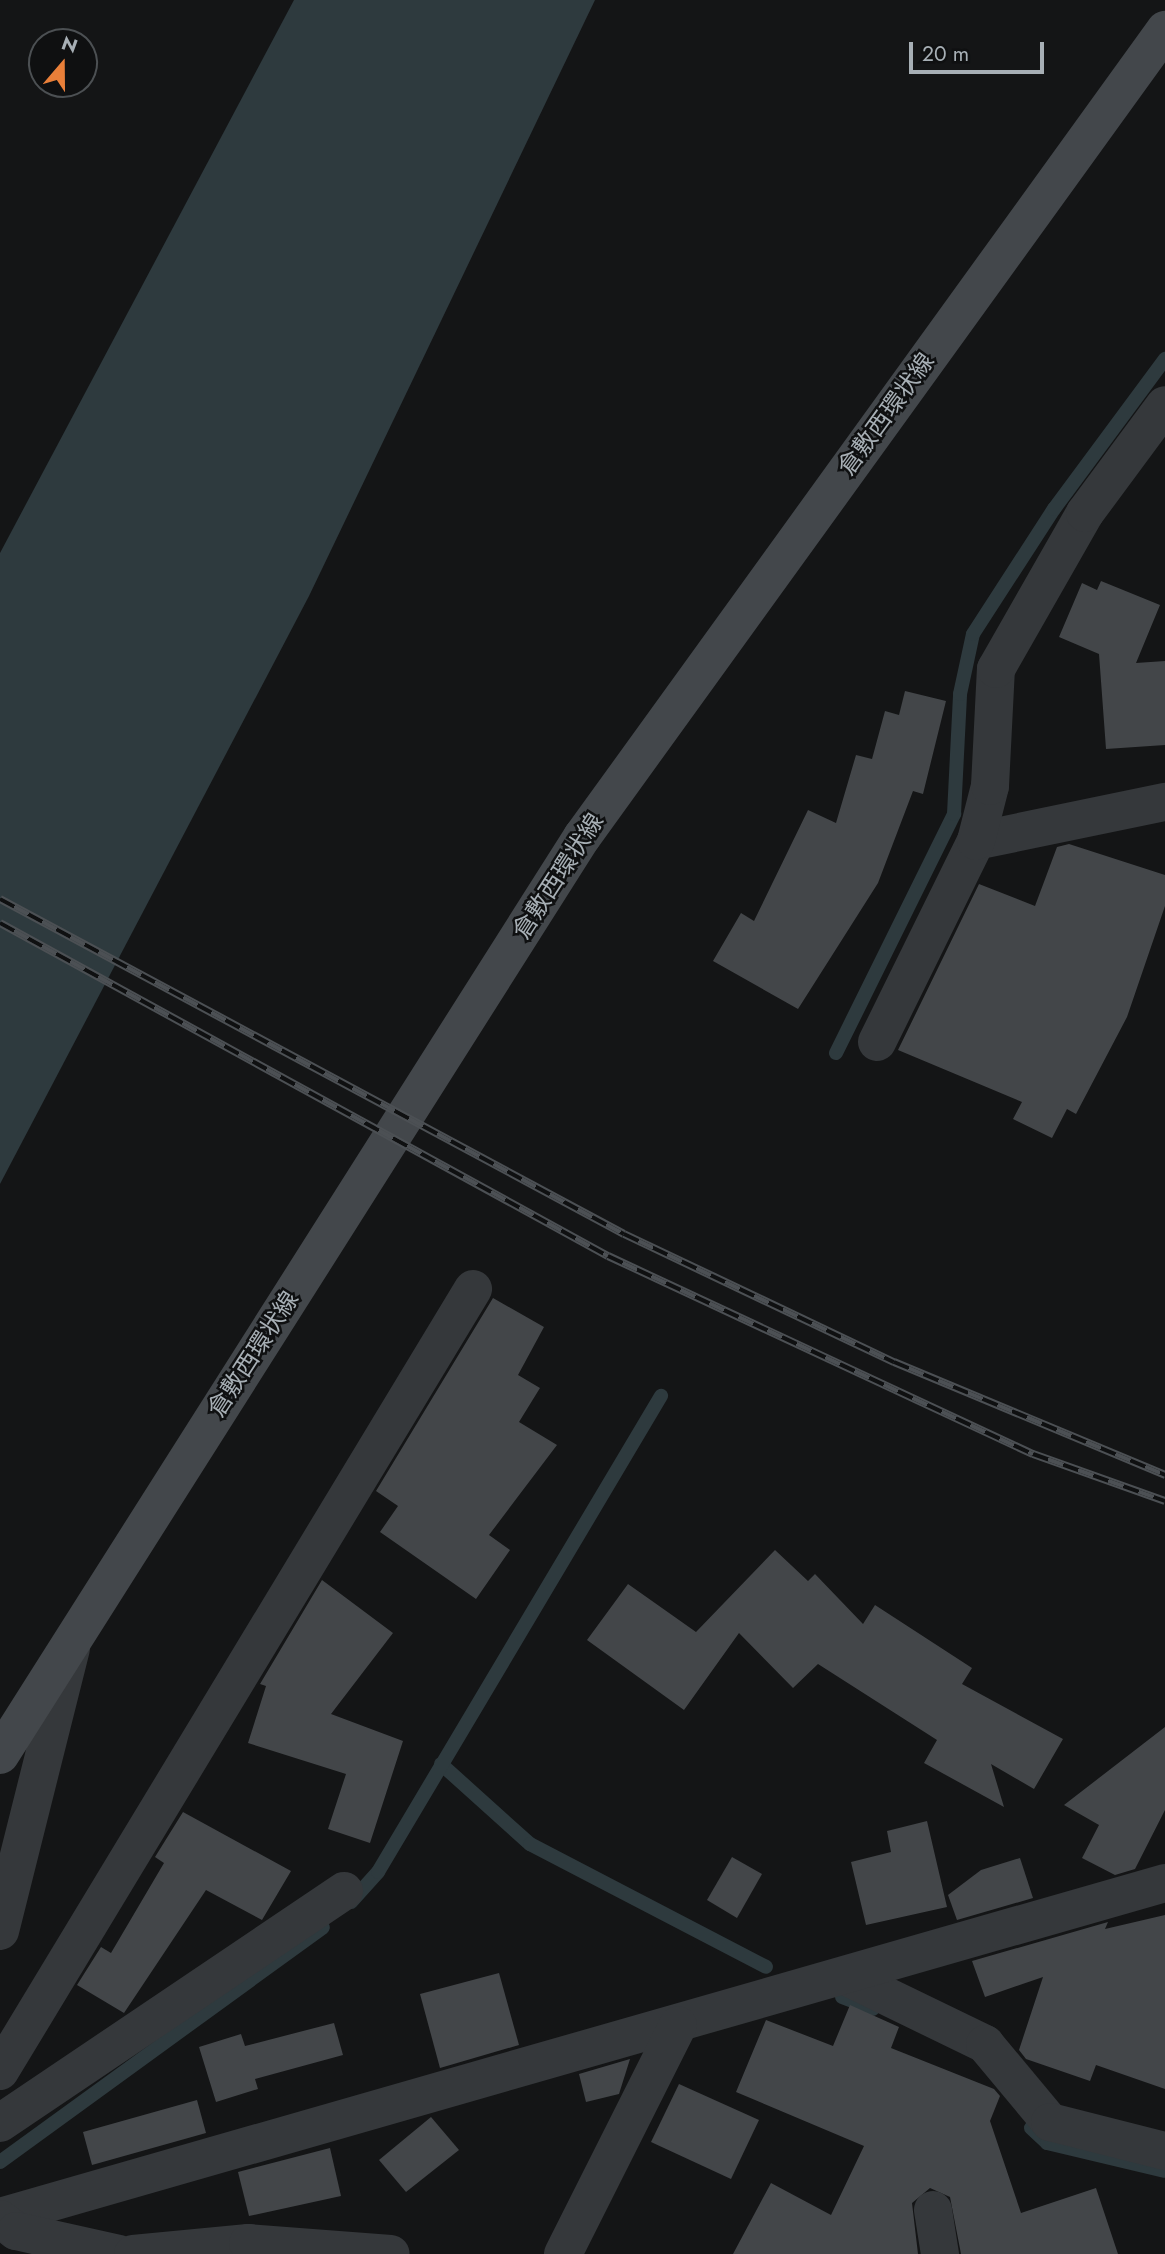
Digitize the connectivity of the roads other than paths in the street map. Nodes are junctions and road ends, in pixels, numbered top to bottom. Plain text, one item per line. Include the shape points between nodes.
1 (1165, 30) edge
2 (1165, 405) edge
3 (1165, 802) edge
4 (976, 841) junction
5 (877, 1042) dead end
6 (473, 1289) dead end
7 (75, 1633) junction
8 (0, 1755) edge
9 (1165, 1883) edge
10 (344, 1891) dead end
11 (0, 1931) edge
12 (845, 1976) junction
13 (678, 2025) junction
14 (0, 2071) edge
15 (0, 2123) edge
16 (1165, 2151) edge
17 (933, 2210) dead end
18 (0, 2218) edge
19 (119, 2254) edge
20 (133, 2254) edge
21 (391, 2254) edge
22 (563, 2254) edge
23 (940, 2254) edge

1 - 7 main road, 倉敷西環状線 via 582,836
2 - 4 street via 1085,513 996,669 990,786
3 - 4 street
4 - 5 street
6 - 14 street
7 - 8 main road, 倉敷西環状線
7 - 11 street
9 - 12 street
10 - 15 street
12 - 13 street
12 - 16 street via 985,2044 1050,2122
13 - 18 street
13 - 22 street
17 - 23 street
18 - 19 street via 16,2231
20 - 21 street via 248,2243

